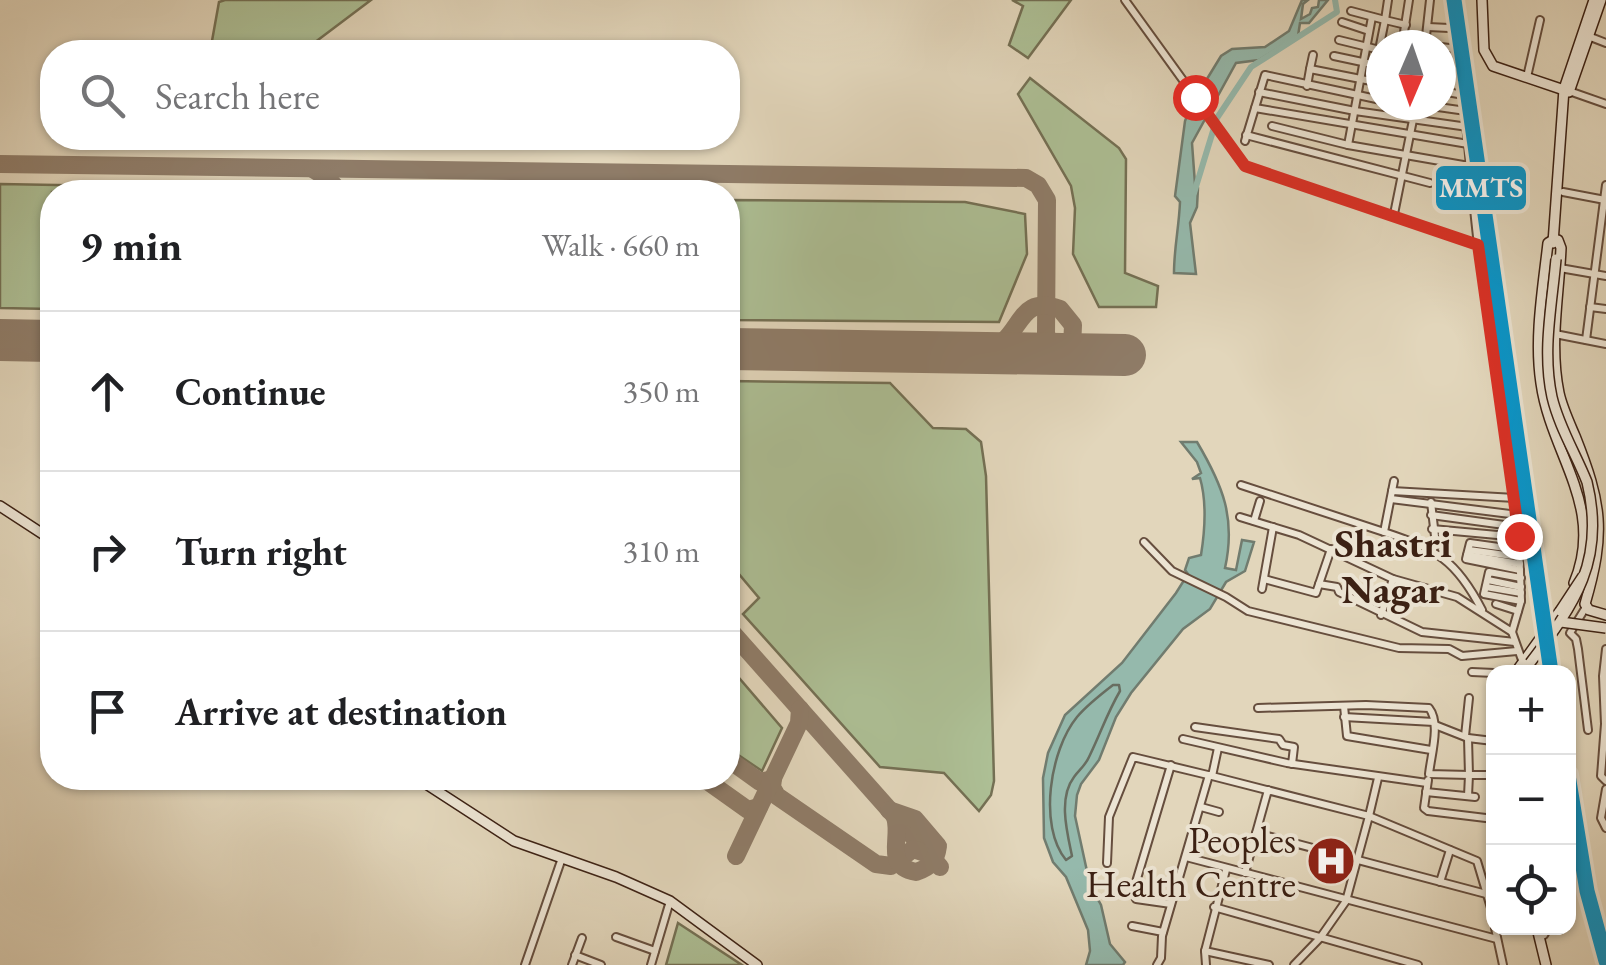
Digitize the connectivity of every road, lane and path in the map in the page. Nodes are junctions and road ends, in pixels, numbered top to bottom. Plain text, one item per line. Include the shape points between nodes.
1 (1125, 0) edge
2 (1388, 0) edge
3 (1409, 0) edge
4 (1430, 0) edge
5 (1482, 0) edge
6 (1598, 0) edge
7 (1351, 11) dead end
8 (1372, 17) junction
9 (1385, 20) junction
10 (1540, 20) dead end
11 (1342, 22) dead end
12 (1406, 24) junction
13 (1428, 27) junction
14 (1449, 28) dead end
15 (1367, 30) edge
16 (1370, 30) edge
17 (1383, 30) edge
18 (1405, 30) edge
19 (1428, 30) edge
20 (1588, 36) junction
21 (1339, 40) dead end
22 (1606, 42) edge
23 (1366, 47) joint
24 (1456, 49) edge
25 (1313, 55) dead end
26 (1334, 56) dead end
27 (1365, 62) junction
28 (1456, 65) edge
29 (1460, 66) junction
30 (1310, 70) junction
31 (1526, 78) junction
32 (1456, 79) edge
33 (1360, 80) junction
34 (1462, 80) junction
35 (1366, 81) edge
36 (1306, 86) junction
37 (1567, 90) junction
38 (1260, 92) junction
39 (1456, 94) edge
40 (1465, 95) junction
41 (1358, 97) junction
42 (1366, 98) edge
43 (1302, 100) junction
44 (1606, 104) edge
45 (1254, 108) junction
46 (1456, 110) edge
47 (1466, 111) junction
48 (1355, 112) junction
49 (1366, 113) edge
50 (1414, 120) edge
51 (1421, 120) edge
52 (1272, 126) dead end
53 (1352, 126) junction
54 (1468, 127) junction
55 (1411, 134) junction
56 (1468, 144) junction
57 (1348, 146) junction
58 (1407, 156) junction
59 (1468, 166) junction
60 (1402, 176) junction
61 (1430, 183) dead end
62 (1606, 185) edge
63 (1563, 192) junction
64 (1605, 200) edge
65 (1394, 214) junction
66 (1555, 240) junction
67 (1602, 244) edge
68 (1478, 245) junction
69 (1556, 262) junction
70 (1594, 274) junction
71 (1606, 276) edge
72 (1590, 306) junction
73 (1606, 309) edge
74 (1554, 334) junction
75 (1586, 340) junction
76 (1606, 344) edge
77 (1394, 480) dead end
78 (1241, 485) dead end
79 (1391, 495) junction
80 (1515, 498) junction
81 (1260, 502) dead end
82 (1431, 502) junction
83 (0, 506) edge
84 (1602, 514) junction
85 (1431, 515) junction
86 (1518, 515) junction
87 (1587, 516) junction
88 (1240, 517) dead end
89 (1254, 521) junction
90 (1272, 527) junction
91 (1520, 527) junction
92 (1432, 529) junction
93 (40, 532) edge
94 (1384, 532) junction
95 (1519, 536) junction
96 (1144, 542) dead end
97 (1332, 549) junction
98 (1430, 552) junction
99 (1520, 575) junction
100 (1264, 579) junction
101 (1393, 579) junction
102 (1319, 584) junction
103 (1572, 587) junction
104 (1262, 589) dead end
105 (1590, 593) junction
106 (1496, 604) dead end
107 (1586, 607) junction
108 (1572, 608) junction
109 (1518, 611) junction
110 (1382, 614) junction
111 (1606, 615) edge
112 (1484, 616) junction
113 (1561, 622) junction
114 (1574, 624) junction
115 (1606, 628) edge
116 (1512, 632) junction
117 (1515, 642) junction
118 (1606, 649) edge
119 (1517, 652) junction
120 (1520, 665) edge
121 (1523, 665) edge
122 (1524, 665) edge
123 (1472, 672) dead end
124 (1486, 673) edge
125 (1469, 698) dead end
126 (1344, 706) junction
127 (1258, 708) dead end
128 (1344, 717) junction
129 (1606, 722) edge
130 (1434, 724) junction
131 (1196, 727) dead end
132 (1588, 730) dead end
133 (1466, 737) junction
134 (1486, 737) edge
135 (1183, 739) dead end
136 (1218, 748) junction
137 (1431, 750) junction
138 (1292, 764) junction
139 (1171, 765) junction
140 (1469, 775) junction
141 (1210, 776) junction
142 (1486, 777) edge
143 (1378, 778) junction
144 (1428, 778) junction
145 (1606, 781) edge
146 (1606, 789) edge
147 (436, 790) edge
148 (1268, 790) junction
149 (1426, 792) junction
150 (1200, 807) junction
151 (1219, 812) dead end
152 (1369, 816) junction
153 (1486, 818) edge
154 (1606, 828) edge
155 (1256, 833) junction
156 (1450, 850) junction
157 (563, 857) junction
158 (1186, 857) junction
159 (1356, 858) junction
160 (1107, 863) dead end
161 (1226, 870) junction
162 (1245, 873) junction
163 (1440, 882) junction
164 (1486, 883) edge
165 (1486, 895) edge
166 (670, 901) junction
167 (1346, 901) junction
168 (1171, 904) junction
169 (1214, 906) junction
170 (1132, 926) dead end
171 (1163, 932) junction
172 (1496, 935) edge
173 (1542, 935) edge
174 (616, 937) dead end
175 (582, 938) dead end
176 (1320, 938) junction
177 (1496, 939) junction
178 (655, 951) junction
179 (1205, 951) junction
180 (575, 955) junction
181 (528, 964) edge
182 (572, 965) edge
183 (601, 965) edge
184 (651, 965) edge
185 (757, 965) edge
186 (1157, 965) edge
187 (1206, 965) edge
188 (1268, 965) edge
189 (1294, 965) edge
190 (1418, 965) edge
191 (1503, 965) edge
192 (1548, 965) edge

1 - 65 street via 1245,166
2 - 9 street
3 - 12 street
4 - 13 street
5 - 31 main road via 1488,59 1500,71
6 - 20 main road
6 - 37 main road
7 - 8 street
8 - 9 street
8 - 16 street
9 - 12 street
9 - 17 street
10 - 31 street
11 - 15 street
12 - 18 street
13 - 14 street
13 - 19 street
20 - 22 street
20 - 37 main road
21 - 23 street
23 - 27 street
24 - 29 street
25 - 30 street
26 - 27 street
27 - 33 street
28 - 29 street
29 - 34 street
30 - 33 street
30 - 36 street
31 - 37 main road
32 - 34 street
33 - 35 street
33 - 41 street
34 - 40 street
36 - 38 street via 1265,76
36 - 41 street
36 - 43 street
37 - 44 street
37 - 63 main road
37 - 66 main road
38 - 43 street
38 - 45 street
39 - 40 street
40 - 47 street
41 - 42 street
41 - 48 street
43 - 48 street
45 - 53 street
45 - 60 street via 1246,138
46 - 47 street
47 - 54 street
48 - 49 street
48 - 53 street
50 - 55 street
51 - 54 street
52 - 57 street
53 - 55 street
53 - 57 street
54 - 56 street
55 - 56 street
55 - 58 street
56 - 59 street
57 - 58 street
58 - 59 street
58 - 60 street
59 - 68 street
60 - 61 street
60 - 65 street
62 - 64 street
63 - 64 street
63 - 66 main road
64 - 67 street
65 - 68 street
66 - 69 main road
66 - 87 main road via 1548,243 1545,269 1540,376
67 - 70 street
68 - 80 street
69 - 70 street
69 - 74 main road
69 - 108 main road, bridge via 1548,376 1588,485 1596,530 1591,570
69 - 121 main road, bridge via 1542,364 1548,399 1590,510 1592,546 1579,585
70 - 71 street
70 - 72 street
72 - 73 street
72 - 75 street
74 - 75 street
74 - 84 main road via 1559,396
75 - 76 street
77 - 79 street
78 - 94 street
79 - 80 street
79 - 82 street
79 - 94 street
80 - 86 street
81 - 89 street
82 - 85 street
82 - 86 street
83 - 93 main road
84 - 87 main road
84 - 105 main road via 1603,549
85 - 91 street
85 - 92 street
86 - 91 street
87 - 103 main road via 1586,552
88 - 89 street
89 - 90 street
90 - 97 street
90 - 100 street
91 - 95 street
92 - 95 street
92 - 98 street via 1436,545
94 - 98 street
95 - 99 street
96 - 119 street via 1172,572 1248,612 1399,648 1462,656
97 - 101 street
97 - 102 street
98 - 112 street via 1465,578
99 - 99 street via 1484,594 1487,584
99 - 99 street via 1466,559 1467,553
99 - 109 street
100 - 102 street via 1316,593
100 - 104 street
101 - 110 street
101 - 112 street via 1456,597
102 - 110 street via 1337,587
103 - 105 main road
103 - 114 main road via 1562,614
105 - 107 main road
106 - 109 street
107 - 111 main road
107 - 114 street
108 - 113 main road, bridge
108 - 115 main road, bridge
109 - 116 street
110 - 117 street via 1422,632
112 - 116 street
113 - 115 main road, bridge
113 - 122 main road, bridge
114 - 115 main road
114 - 132 street via 1570,632
116 - 117 street
117 - 119 street
118 - 129 street
119 - 120 street
123 - 124 street
125 - 133 street
126 - 127 street
126 - 128 street
126 - 130 street via 1426,707
128 - 130 street
128 - 137 street via 1346,736
129 - 145 street via 1600,776
130 - 133 street
130 - 137 street
131 - 138 street via 1280,740 1294,748
133 - 134 street
133 - 140 street
135 - 136 street
136 - 138 street
136 - 141 street
137 - 144 street
138 - 143 street
139 - 141 street
139 - 160 street via 1133,757 1110,817
139 - 168 street via 1133,892 1136,899
140 - 142 street
140 - 144 street
140 - 149 street via 1472,796
141 - 148 street
141 - 150 street
143 - 144 street
143 - 152 street
144 - 149 street
146 - 154 street
147 - 157 main road via 514,840
148 - 152 street
148 - 155 street
149 - 153 street via 1428,811
150 - 151 street
150 - 158 street
152 - 156 street
152 - 159 street
155 - 159 street
155 - 162 street
156 - 163 street
156 - 164 street via 1477,860
157 - 166 main road
157 - 181 street
158 - 161 street
158 - 168 street
159 - 163 street
159 - 167 street
161 - 162 street
161 - 169 street
162 - 167 street
163 - 165 street
166 - 178 street
166 - 185 main road
167 - 176 street
167 - 177 street
168 - 171 street
169 - 176 street
169 - 179 street
170 - 171 street
171 - 186 street
172 - 177 street
173 - 192 main road
174 - 178 street
175 - 180 street
176 - 189 street
176 - 190 street
177 - 191 street
178 - 184 street
179 - 187 street
179 - 188 street
180 - 182 street
180 - 183 street

